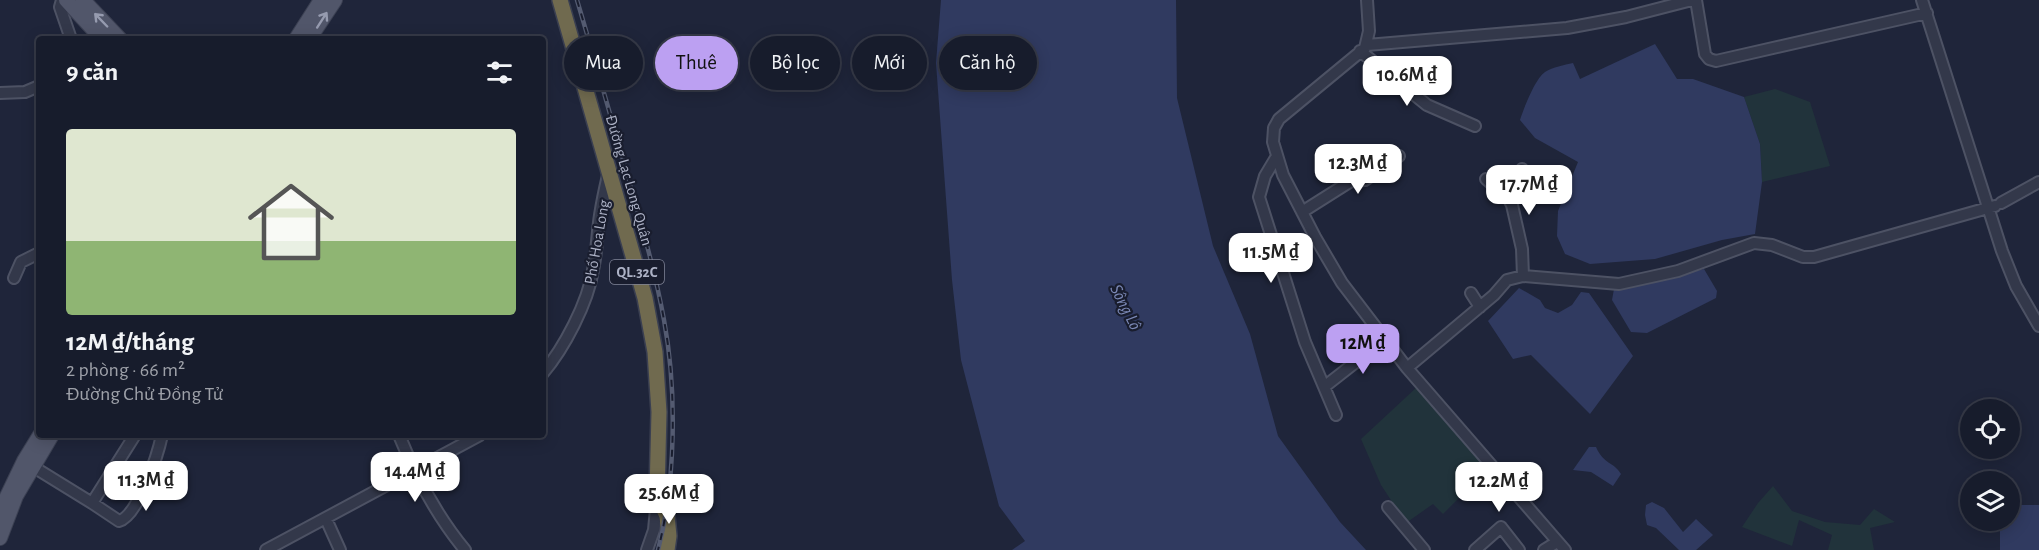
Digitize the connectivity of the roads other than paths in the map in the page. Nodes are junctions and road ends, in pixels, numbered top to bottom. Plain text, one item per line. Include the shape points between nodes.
1 (64, 0) edge
2 (83, 0) edge
3 (321, 0) edge
4 (335, 0) edge
5 (560, 0) edge
6 (1367, 0) edge
7 (1694, 0) edge
8 (1922, 0) edge
9 (1927, 13) junction
10 (70, 36) edge
11 (99, 36) edge
12 (117, 36) edge
13 (298, 36) edge
14 (311, 36) edge
15 (1364, 48) junction
16 (36, 87) edge
17 (0, 93) edge
18 (1475, 126) dead end
19 (1277, 156) junction
20 (1399, 156) dead end
21 (1522, 169) dead end
22 (609, 171) junction
23 (1485, 179) dead end
24 (2039, 182) edge
25 (1509, 199) junction
26 (1995, 205) junction
27 (1302, 212) junction
28 (36, 254) edge
29 (1523, 276) junction
30 (14, 278) dead end
31 (1471, 292) dead end
32 (1480, 306) junction
33 (2039, 326) edge
34 (1384, 340) junction
35 (1407, 368) junction
36 (546, 369) edge
37 (1324, 387) junction
38 (1336, 415) dead end
39 (38, 438) edge
40 (50, 438) edge
41 (133, 438) edge
42 (161, 438) edge
43 (400, 438) edge
44 (474, 438) edge
45 (32, 466) junction
46 (414, 471) junction
47 (657, 494) junction
48 (92, 503) junction
49 (1388, 507) dead end
50 (0, 511) edge
51 (326, 519) junction
52 (0, 538) edge
53 (1561, 546) edge
54 (266, 550) edge
55 (340, 550) edge
56 (465, 550) edge
57 (647, 550) edge
58 (667, 550) edge
59 (1424, 550) edge
60 (1474, 550) edge
61 (1519, 550) edge
62 (1544, 550) edge

1 - 10 street via 60,7
1 - 11 main road
12 -> 2 main road
3 - 13 main road
14 -> 4 main road
5 - 22 highway, Đường Lạc Long Quân / QL.32C
6 - 15 street via 1369,31
7 - 9 street via 1705,54 1716,61
7 - 15 street via 1567,28
8 - 9 street
9 - 26 street
15 - 18 street via 1427,105
15 - 19 street via 1279,118 1273,142
16 - 17 street
19 - 27 street
19 - 37 street via 1259,197 1305,342
20 - 27 street via 1365,180 1351,181
21 - 25 street
22 - 36 street, Phố Hoa Long via 589,289 572,328
22 - 47 highway, Đường Lạc Long Quân / QL.32C via 645,298 655,352 659,412
23 - 25 street
24 - 26 street
25 - 29 street via 1522,249
26 - 29 street via 1814,257 1754,243 1678,271 1619,284
26 - 33 street via 2002,251
27 - 34 street via 1342,283
28 - 30 street via 21,262
29 - 32 street via 1507,280
31 - 32 street
32 - 35 street
34 - 35 street
34 - 37 street
35 - 53 street
37 - 38 street
39 - 50 main road
40 - 45 main road
41 - 48 street
42 - 48 street via 155,464 126,519 119,521
43 - 46 street
44 - 46 street
45 - 48 street
45 - 52 main road
46 - 51 street
46 - 56 street
47 - 57 street via 654,530
47 - 58 highway, Đường Lạc Long Quân / QL.32C via 667,516
49 - 59 street
51 - 54 street
51 - 55 street
53 - 62 street
60 - 61 street via 1501,527

